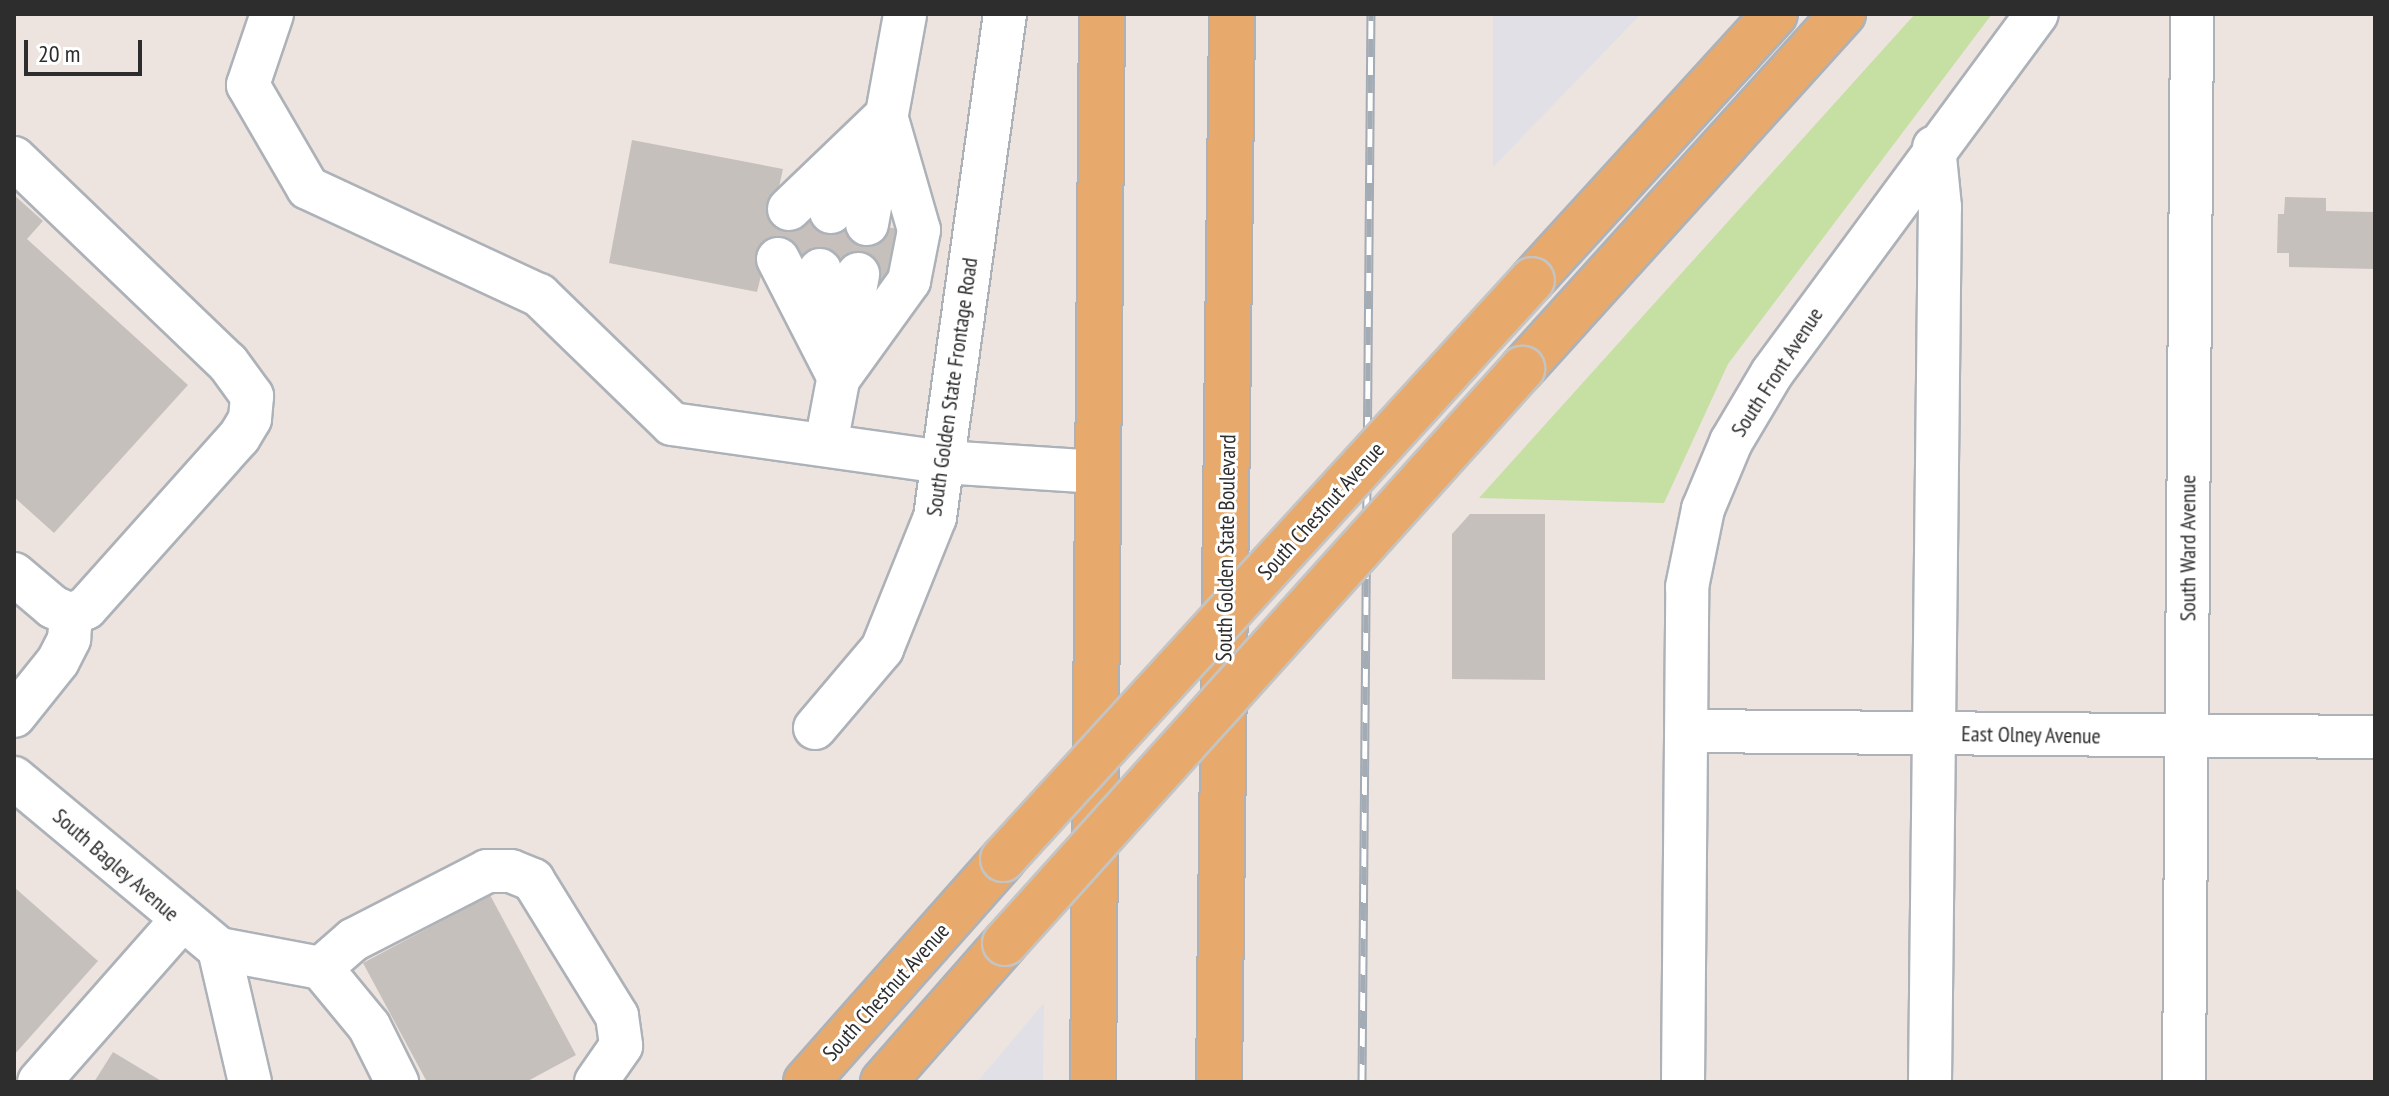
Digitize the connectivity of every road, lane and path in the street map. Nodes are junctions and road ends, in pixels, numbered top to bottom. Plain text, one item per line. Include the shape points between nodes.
1 (272, 14) edge
2 (905, 14) edge
3 (1005, 14) edge
4 (1102, 14) edge
5 (1232, 14) edge
6 (1775, 14) edge
7 (1843, 14) edge
8 (2037, 14) edge
9 (2192, 14) edge
10 (886, 116) junction
11 (1934, 147) junction
12 (14, 158) edge
13 (789, 209) tunnel mouth
14 (849, 218) tunnel mouth
15 (778, 259) tunnel mouth
16 (839, 272) tunnel mouth
17 (839, 378) junction
18 (826, 444) junction
19 (943, 462) junction
20 (1098, 472) junction
21 (14, 574) edge
22 (71, 615) junction
23 (14, 716) edge
24 (815, 728) dead end
25 (1687, 731) junction
26 (1933, 734) junction
27 (2187, 737) junction
28 (2375, 737) edge
29 (21, 798) edge
30 (181, 921) junction
31 (219, 949) junction
32 (321, 968) junction
33 (39, 1082) edge
34 (250, 1082) edge
35 (397, 1082) edge
36 (596, 1082) edge
37 (806, 1082) edge
38 (883, 1082) edge
39 (1093, 1082) edge
40 (1219, 1082) edge
41 (1683, 1082) edge
42 (1930, 1082) edge
43 (2184, 1082) edge

1 - 18 street via 248,85 308,188 539,295 672,424
2 - 10 street
3 - 19 street, South Golden State Frontage Road
4 - 20 main road
5 - 40 main road, South Golden State Boulevard
6 - 37 main road, South Chestnut Avenue, bridge
7 - 38 main road, bridge
8 - 11 street, South Front Avenue
9 - 27 street, South Ward Avenue
10 - 13 street
10 - 14 street
10 - 17 street via 919,230 909,281
11 - 25 street, South Front Avenue via 1772,373 1731,442 1703,509 1687,587
11 - 26 street via 1940,207
12 - 22 street via 228,363 252,396 250,419 239,437 102,594
15 - 17 street
16 - 17 street
17 - 18 street
18 - 19 street
19 - 20 street
19 - 24 street, South Golden State Frontage Road via 935,517 882,649
20 - 39 main road
21 - 22 street via 53,607
22 - 23 street via 69,639 58,661
25 - 26 street, East Olney Avenue
25 - 41 street, South Front Avenue
26 - 27 street, East Olney Avenue
26 - 42 street
27 - 28 street, East Olney Avenue
27 - 43 street, South Ward Avenue
29 - 30 street, South Bagley Avenue
30 - 31 street, South Bagley Avenue
30 - 33 street
31 - 32 street
31 - 34 street
32 - 35 street via 369,1026
32 - 36 street via 353,940 487,871 511,871 533,880 617,1016 621,1046

